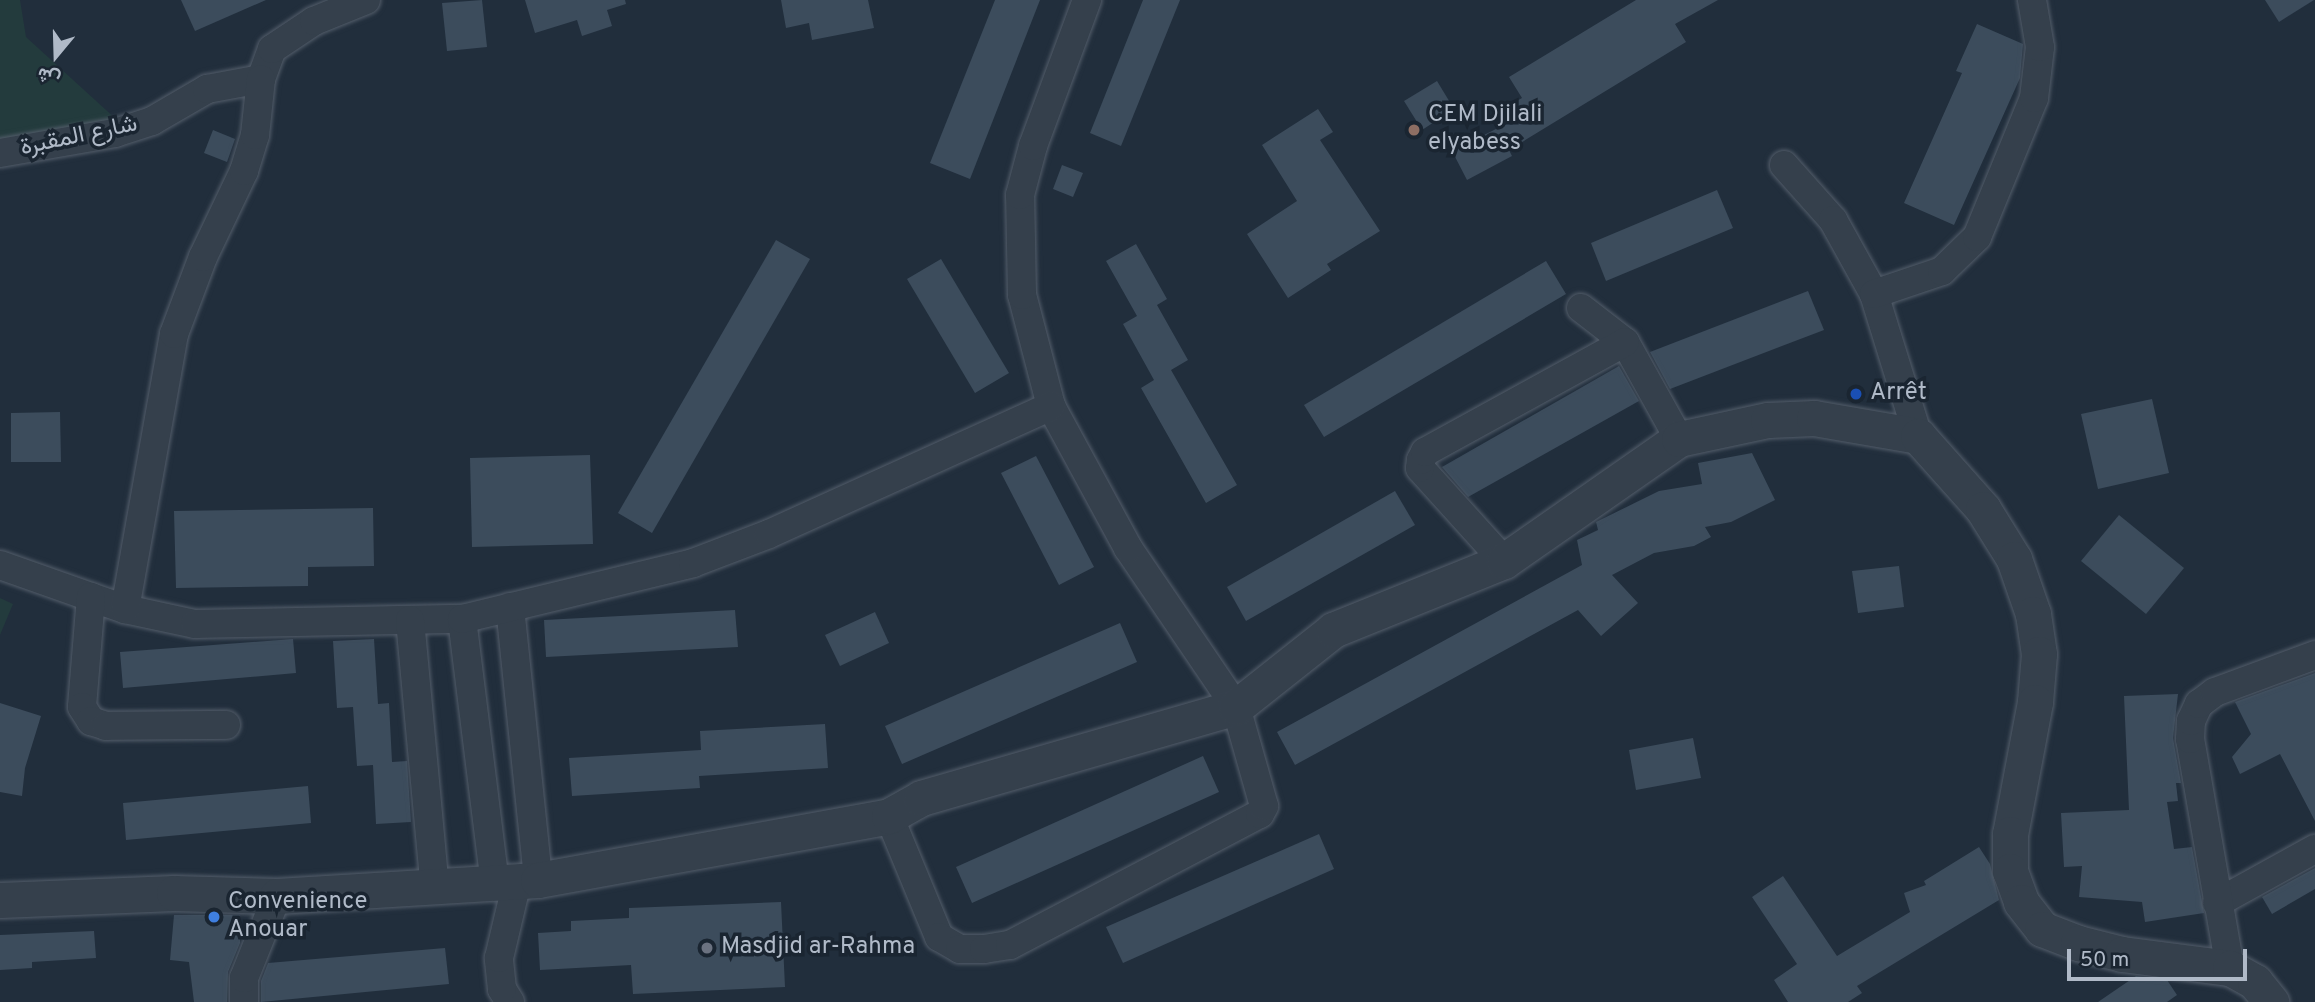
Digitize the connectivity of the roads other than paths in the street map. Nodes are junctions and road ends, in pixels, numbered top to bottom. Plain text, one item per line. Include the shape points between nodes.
1 (366, 0) edge
2 (1087, 0) edge
3 (2032, 0) edge
4 (261, 79) junction
5 (0, 153) edge
6 (1784, 165) dead end
7 (1874, 295) junction
8 (1581, 308) dead end
9 (1625, 342) junction
10 (1051, 407) junction
11 (1918, 436) junction
12 (1679, 439) junction
13 (1504, 561) junction
14 (0, 565) edge
15 (91, 597) junction
16 (510, 607) junction
17 (125, 609) junction
18 (462, 619) junction
19 (410, 620) junction
20 (2315, 655) edge
21 (1236, 707) junction
22 (226, 725) dead end
23 (889, 816) junction
24 (2315, 849) edge
25 (517, 882) junction
26 (435, 887) junction
27 (277, 896) junction
28 (0, 900) edge
29 (2217, 903) junction
30 (2230, 968) junction
31 (244, 1002) edge
32 (510, 1002) edge
33 (2271, 1002) edge

1 - 4 street via 314,21 272,49
2 - 10 street via 1033,146 1020,195 1021,295
3 - 7 street via 2040,47 2034,98 1977,237 1941,271
4 - 5 street, شارع المقبرة via 206,89 152,121 116,133
4 - 17 street via 255,135 244,170 203,257 174,334
6 - 7 street via 1833,220
7 - 11 street
8 - 9 street
9 - 12 street
9 - 13 street via 1425,452 1420,460 1420,468
10 - 16 street via 706,558
10 - 21 street via 1128,548
11 - 12 street via 1814,418 1768,420
11 - 30 street via 1954,474 2002,539 2033,614 2039,654 2035,702 2010,834 2010,871 2021,902 2042,929 2078,943 2122,954
12 - 13 street
13 - 21 street via 1333,630
14 - 15 street
15 - 17 street
15 - 22 street via 82,707 91,721 106,726
16 - 18 street
16 - 25 street
17 - 19 street via 195,624
18 - 19 street
18 - 25 street
19 - 26 street
20 - 29 street via 2215,692 2199,704 2190,721
21 - 23 street via 920,798
21 - 23 street via 1262,795 1260,814 1010,945 960,949 939,937
23 - 25 street
24 - 29 street
25 - 26 street
25 - 32 street via 499,958 502,989
26 - 27 street
27 - 28 street via 174,893
27 - 31 street via 244,978
29 - 30 street
30 - 33 street via 2255,982

